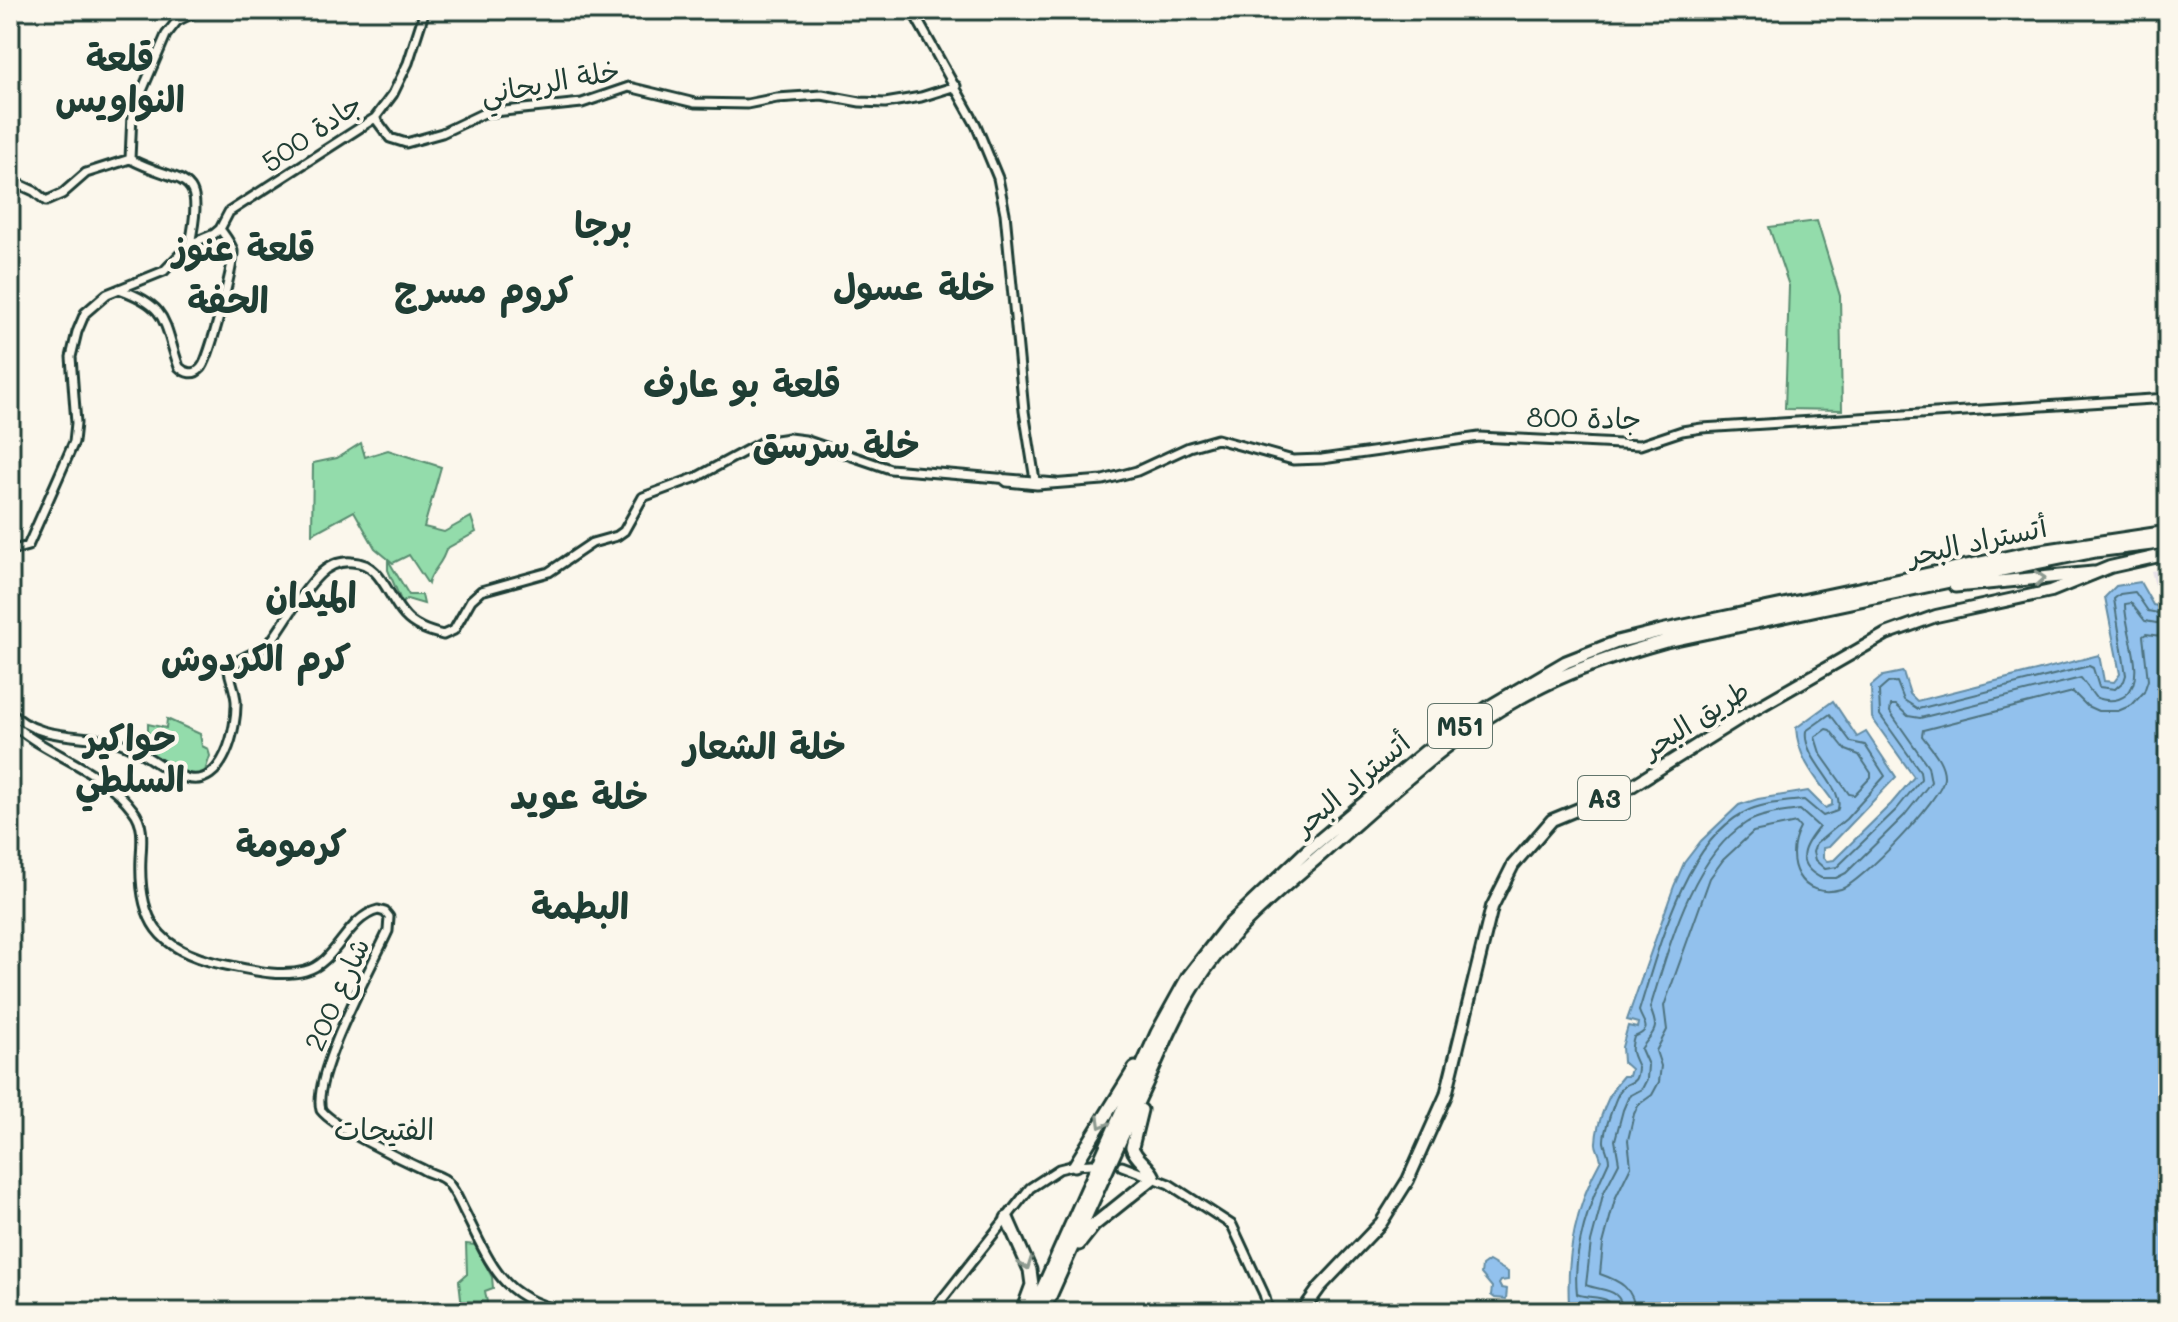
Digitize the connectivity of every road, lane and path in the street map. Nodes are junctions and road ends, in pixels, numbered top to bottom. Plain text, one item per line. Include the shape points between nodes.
1 (199, 10) edge
2 (425, 10) edge
3 (912, 10) edge
4 (956, 86) junction
5 (375, 118) junction
6 (130, 159) junction
7 (10, 180) edge
8 (220, 229) junction
9 (190, 244) junction
10 (119, 289) junction
11 (2168, 398) edge
12 (1031, 482) junction
13 (2168, 532) edge
14 (2168, 542) edge
15 (10, 551) edge
16 (2168, 554) edge
17 (2093, 573) junction
18 (1907, 591) junction
19 (10, 711) edge
20 (10, 722) edge
21 (1157, 1033) junction
22 (1151, 1073) junction
23 (1087, 1147) junction
24 (1133, 1152) junction
25 (1090, 1164) joint
26 (1075, 1165) junction
27 (1127, 1167) joint
28 (1154, 1177) junction
29 (1007, 1218) junction
30 (1061, 1271) junction
31 (569, 1312) edge
32 (932, 1312) edge
33 (1022, 1312) edge
34 (1032, 1312) edge
35 (1043, 1312) edge
36 (1269, 1312) edge
37 (1302, 1312) edge

1 - 6 main road via 169,30 132,114
2 - 5 main road, جادة 500 via 408,63
3 - 4 main road
4 - 5 main road, خلة الريحاني via 885,103 822,95 749,104 695,103 629,87 582,103 484,113 406,143 393,141
4 - 12 main road via 1000,189
5 - 8 main road, جادة 500 via 229,212
6 - 7 main road via 86,173 46,201
6 - 9 main road via 189,184 196,213
8 - 9 main road
8 - 10 main road via 230,243 233,264 203,368 189,373 179,367 156,308
9 - 10 main road via 164,271
10 - 15 main road via 95,303 80,322 71,361 74,442 28,546
11 - 12 main road, جادة 800 via 1702,428 1640,445 1479,437 1322,459 1293,460 1217,439 1126,475 1086,483
12 - 19 main road, جادة 800 via 886,468 805,440 762,442 697,477 643,497 617,536 592,543 549,572 481,591 454,630 443,635 406,618 369,566 337,563 313,582 271,642 231,665 233,728 217,769 203,777 184,777 120,743 27,726
13 - 21 highway, أتستراد البحر / M51 via 2028,553 1661,631 1555,667 1458,728 1247,905 1202,956
14 - 18 highway, أتستراد البحر / M51 via 2095,551
16 - 17 highway, طريق البحر / A3
18 -> 17 highway
17 - 37 highway, طريق البحر / A3 via 2051,591 1936,616 1886,634 1627,789 1552,820 1513,865 1492,907 1446,1095 1408,1180 1381,1223
18 - 22 highway, أتستراد البحر / M51 via 1610,656 1539,687 1496,713 1416,772 1249,917 1197,982
20 - 31 main road, شارع 200 via 83,767 136,812 145,910 155,930 173,947 243,969 292,973 320,964 364,917 385,912 388,931 329,1057 321,1110 445,1180 498,1275 531,1300
21 -> 23 highway
21 - 34 highway, أتستراد البحر / M51
22 - 24 highway
22 - 30 highway, أتستراد البحر / M51
23 - 25 highway
23 - 26 highway
24 - 27 highway
24 - 28 highway
25 - 26 main road
26 - 29 main road via 1046,1175
27 - 28 main road
28 - 30 highway via 1089,1230
28 - 36 main road via 1232,1225
29 - 32 main road
29 -> 33 highway via 1030,1270 1032,1285
30 - 35 highway, أتستراد البحر / M51

